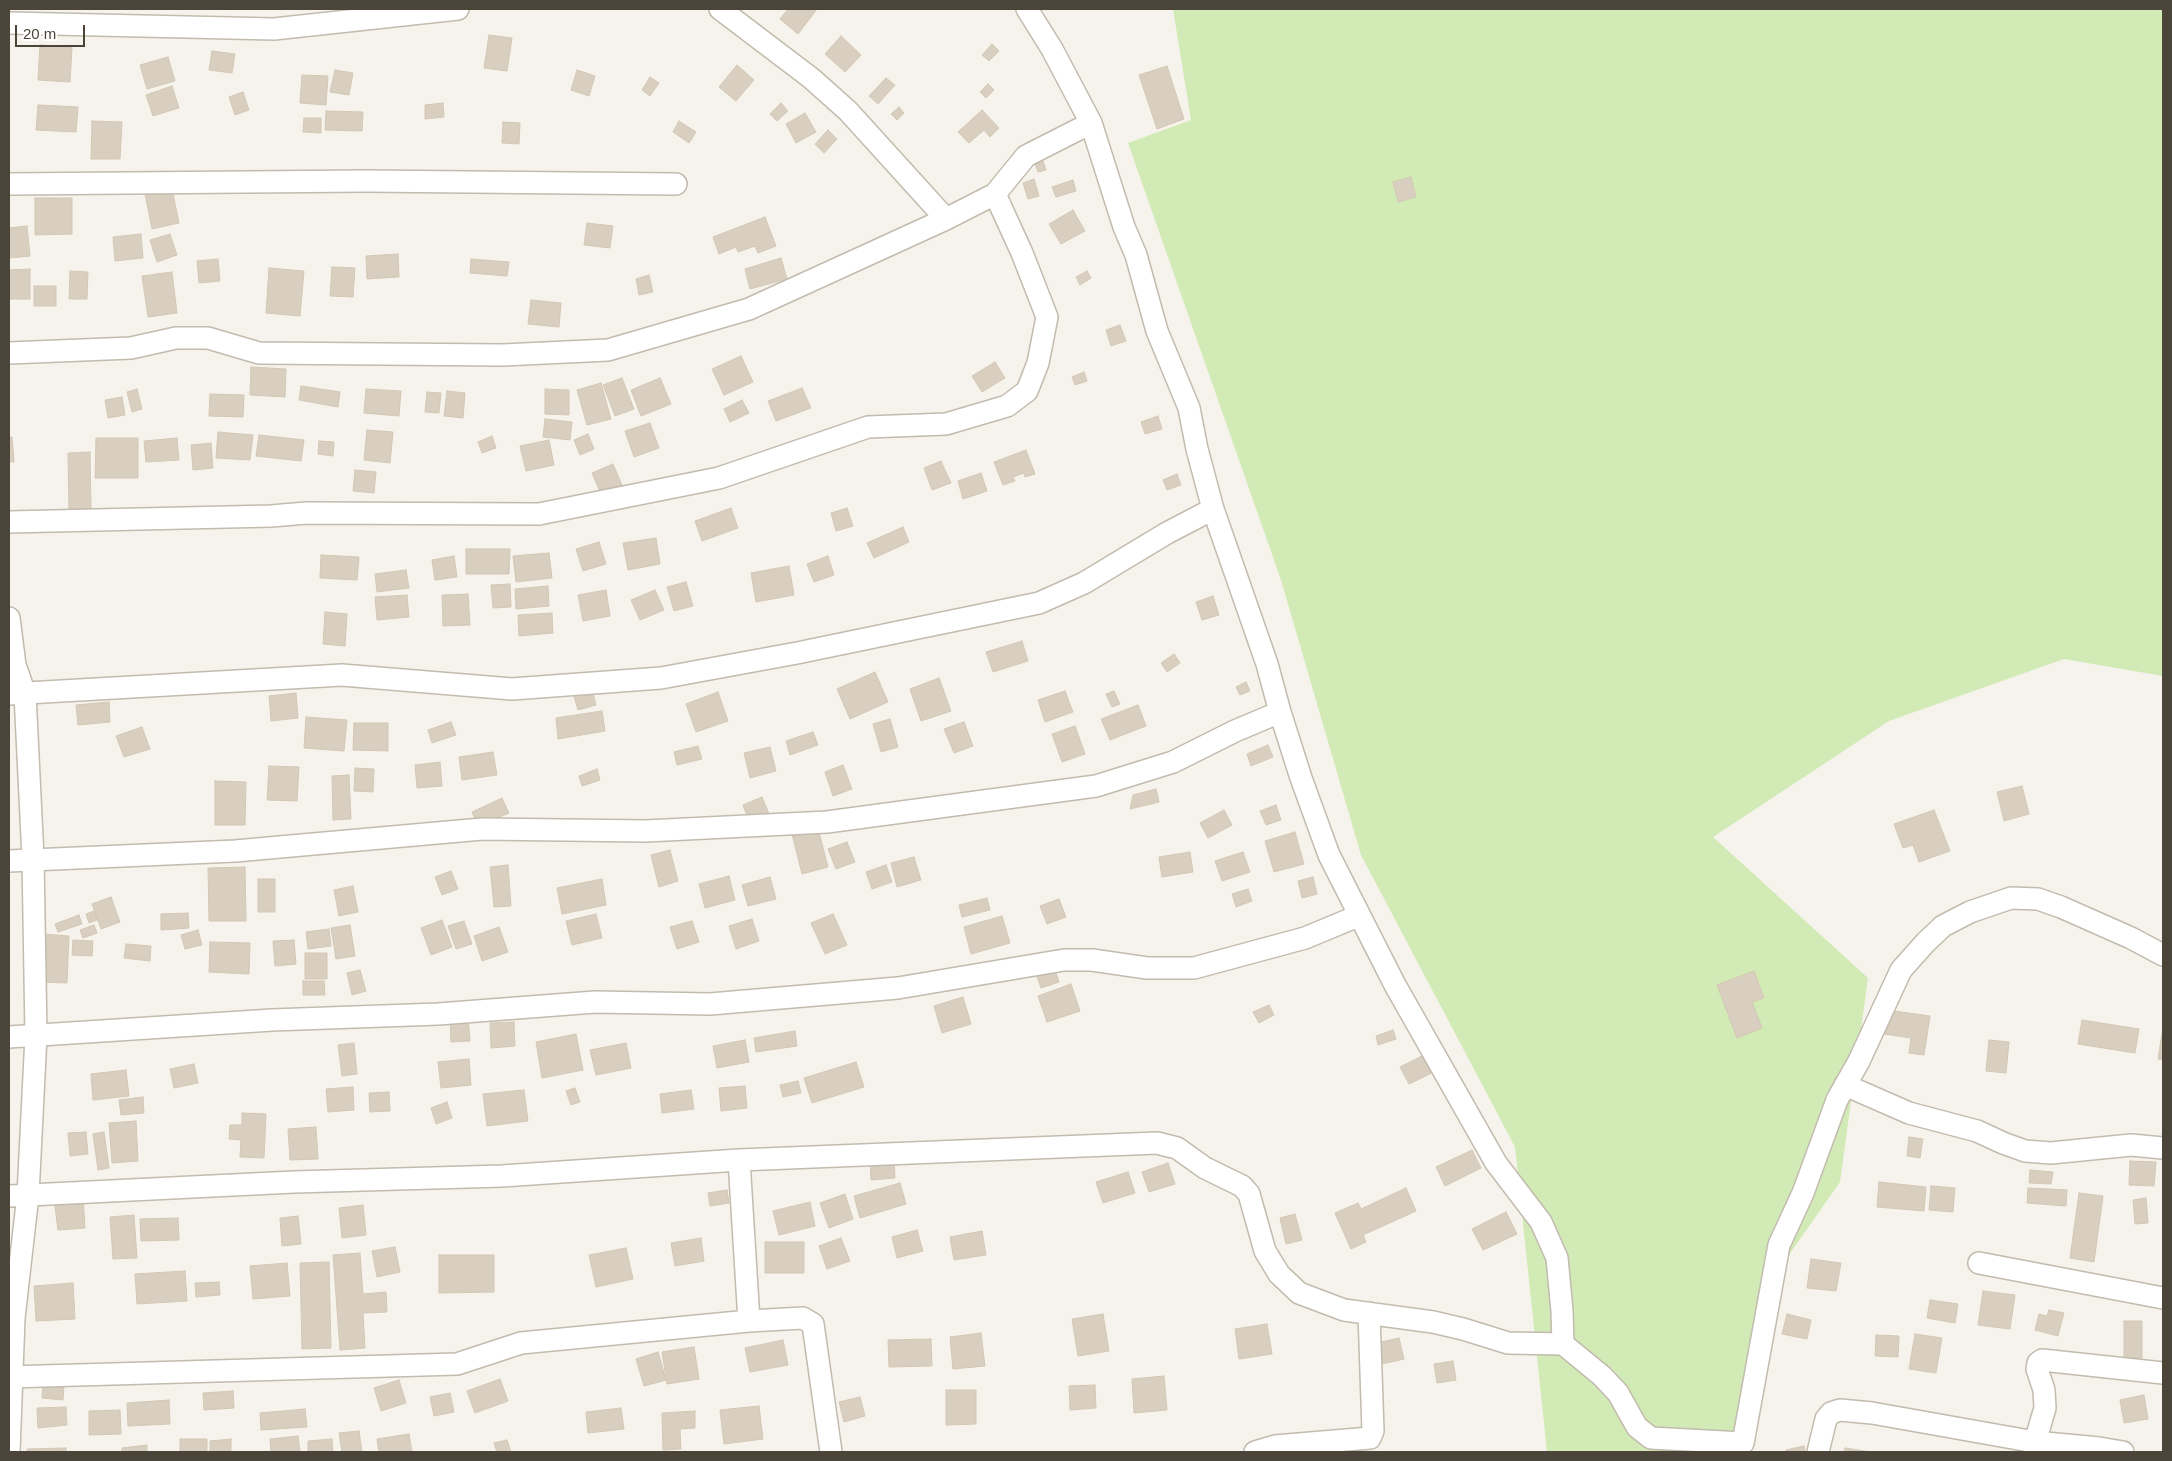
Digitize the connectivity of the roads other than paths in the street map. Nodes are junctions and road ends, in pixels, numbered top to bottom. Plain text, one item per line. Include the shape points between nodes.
1 (458, 9) edge
2 (720, 9) edge
3 (1027, 9) edge
4 (9, 24) edge
5 (1091, 123) junction
6 (9, 184) edge
7 (676, 184) dead end
8 (995, 194) junction
9 (946, 219) junction
10 (9, 353) edge
11 (1213, 509) junction
12 (9, 522) edge
13 (9, 618) edge
14 (17, 694) edge
15 (1280, 712) junction
16 (33, 858) junction
17 (9, 861) edge
18 (1358, 916) junction
19 (2163, 955) edge
20 (36, 1036) junction
21 (9, 1037) edge
22 (1845, 1085) junction
23 (2163, 1148) edge
24 (739, 1160) junction
25 (18, 1196) edge
26 (1979, 1263) dead end
27 (2163, 1298) edge
28 (1369, 1313) junction
29 (750, 1321) junction
30 (1563, 1344) junction
31 (2163, 1373) edge
32 (10, 1377) edge
33 (2034, 1447) edge
34 (1742, 1448) edge
35 (9, 1452) edge
36 (831, 1452) edge
37 (1255, 1452) edge
38 (1818, 1452) edge
39 (2124, 1452) edge

1 - 4 street via 274,29
2 - 9 street via 848,110
3 - 5 street
5 - 8 street via 1026,156
5 - 11 street via 1136,255 1157,331 1188,408
6 - 7 street via 366,181
8 - 9 street
8 - 12 street via 1047,317 1038,363 1027,391 1007,406 946,424 868,427 719,478 539,514 306,513
9 - 10 street via 749,309 608,350 503,355 259,353 208,338 176,338 132,348
11 - 14 street via 1101,573 1039,603 661,678 512,689 342,675
11 - 15 street via 1267,664
13 - 14 street
14 - 16 street
15 - 16 street via 1173,762 1096,786 827,822 646,831 482,829 235,851
15 - 18 street via 1329,855
16 - 17 street
16 - 20 street
18 - 20 street via 1305,938 1194,968 1146,968 1092,960 1064,960 898,988 710,1004 594,1002
18 - 30 street via 1496,1163 1541,1222 1557,1258
19 - 22 street via 2038,899 2011,898 1970,912 1943,926 1901,970
20 - 21 street
20 - 25 street
22 - 23 street via 1909,1113 1977,1131 2025,1151 2051,1153 2131,1145
22 - 34 street via 1779,1245
24 - 25 street via 502,1176 294,1182
24 - 28 street via 1156,1142 1177,1148 1205,1168 1242,1186 1249,1194 1265,1250 1279,1274 1299,1293 1344,1310
24 - 29 street
25 - 32 street
26 - 27 street
28 - 30 street via 1463,1328 1508,1343
28 - 37 street via 1373,1431 1370,1438 1275,1446
29 - 32 street via 521,1343 456,1364
29 - 36 street via 804,1318 813,1324
30 - 34 street via 1618,1393 1637,1427 1651,1438
31 - 33 street via 2042,1360 2037,1369 2044,1390 2045,1408
32 - 35 street
33 - 38 street via 1872,1413 1840,1410 1831,1412 1826,1419
33 - 39 street via 2099,1448

